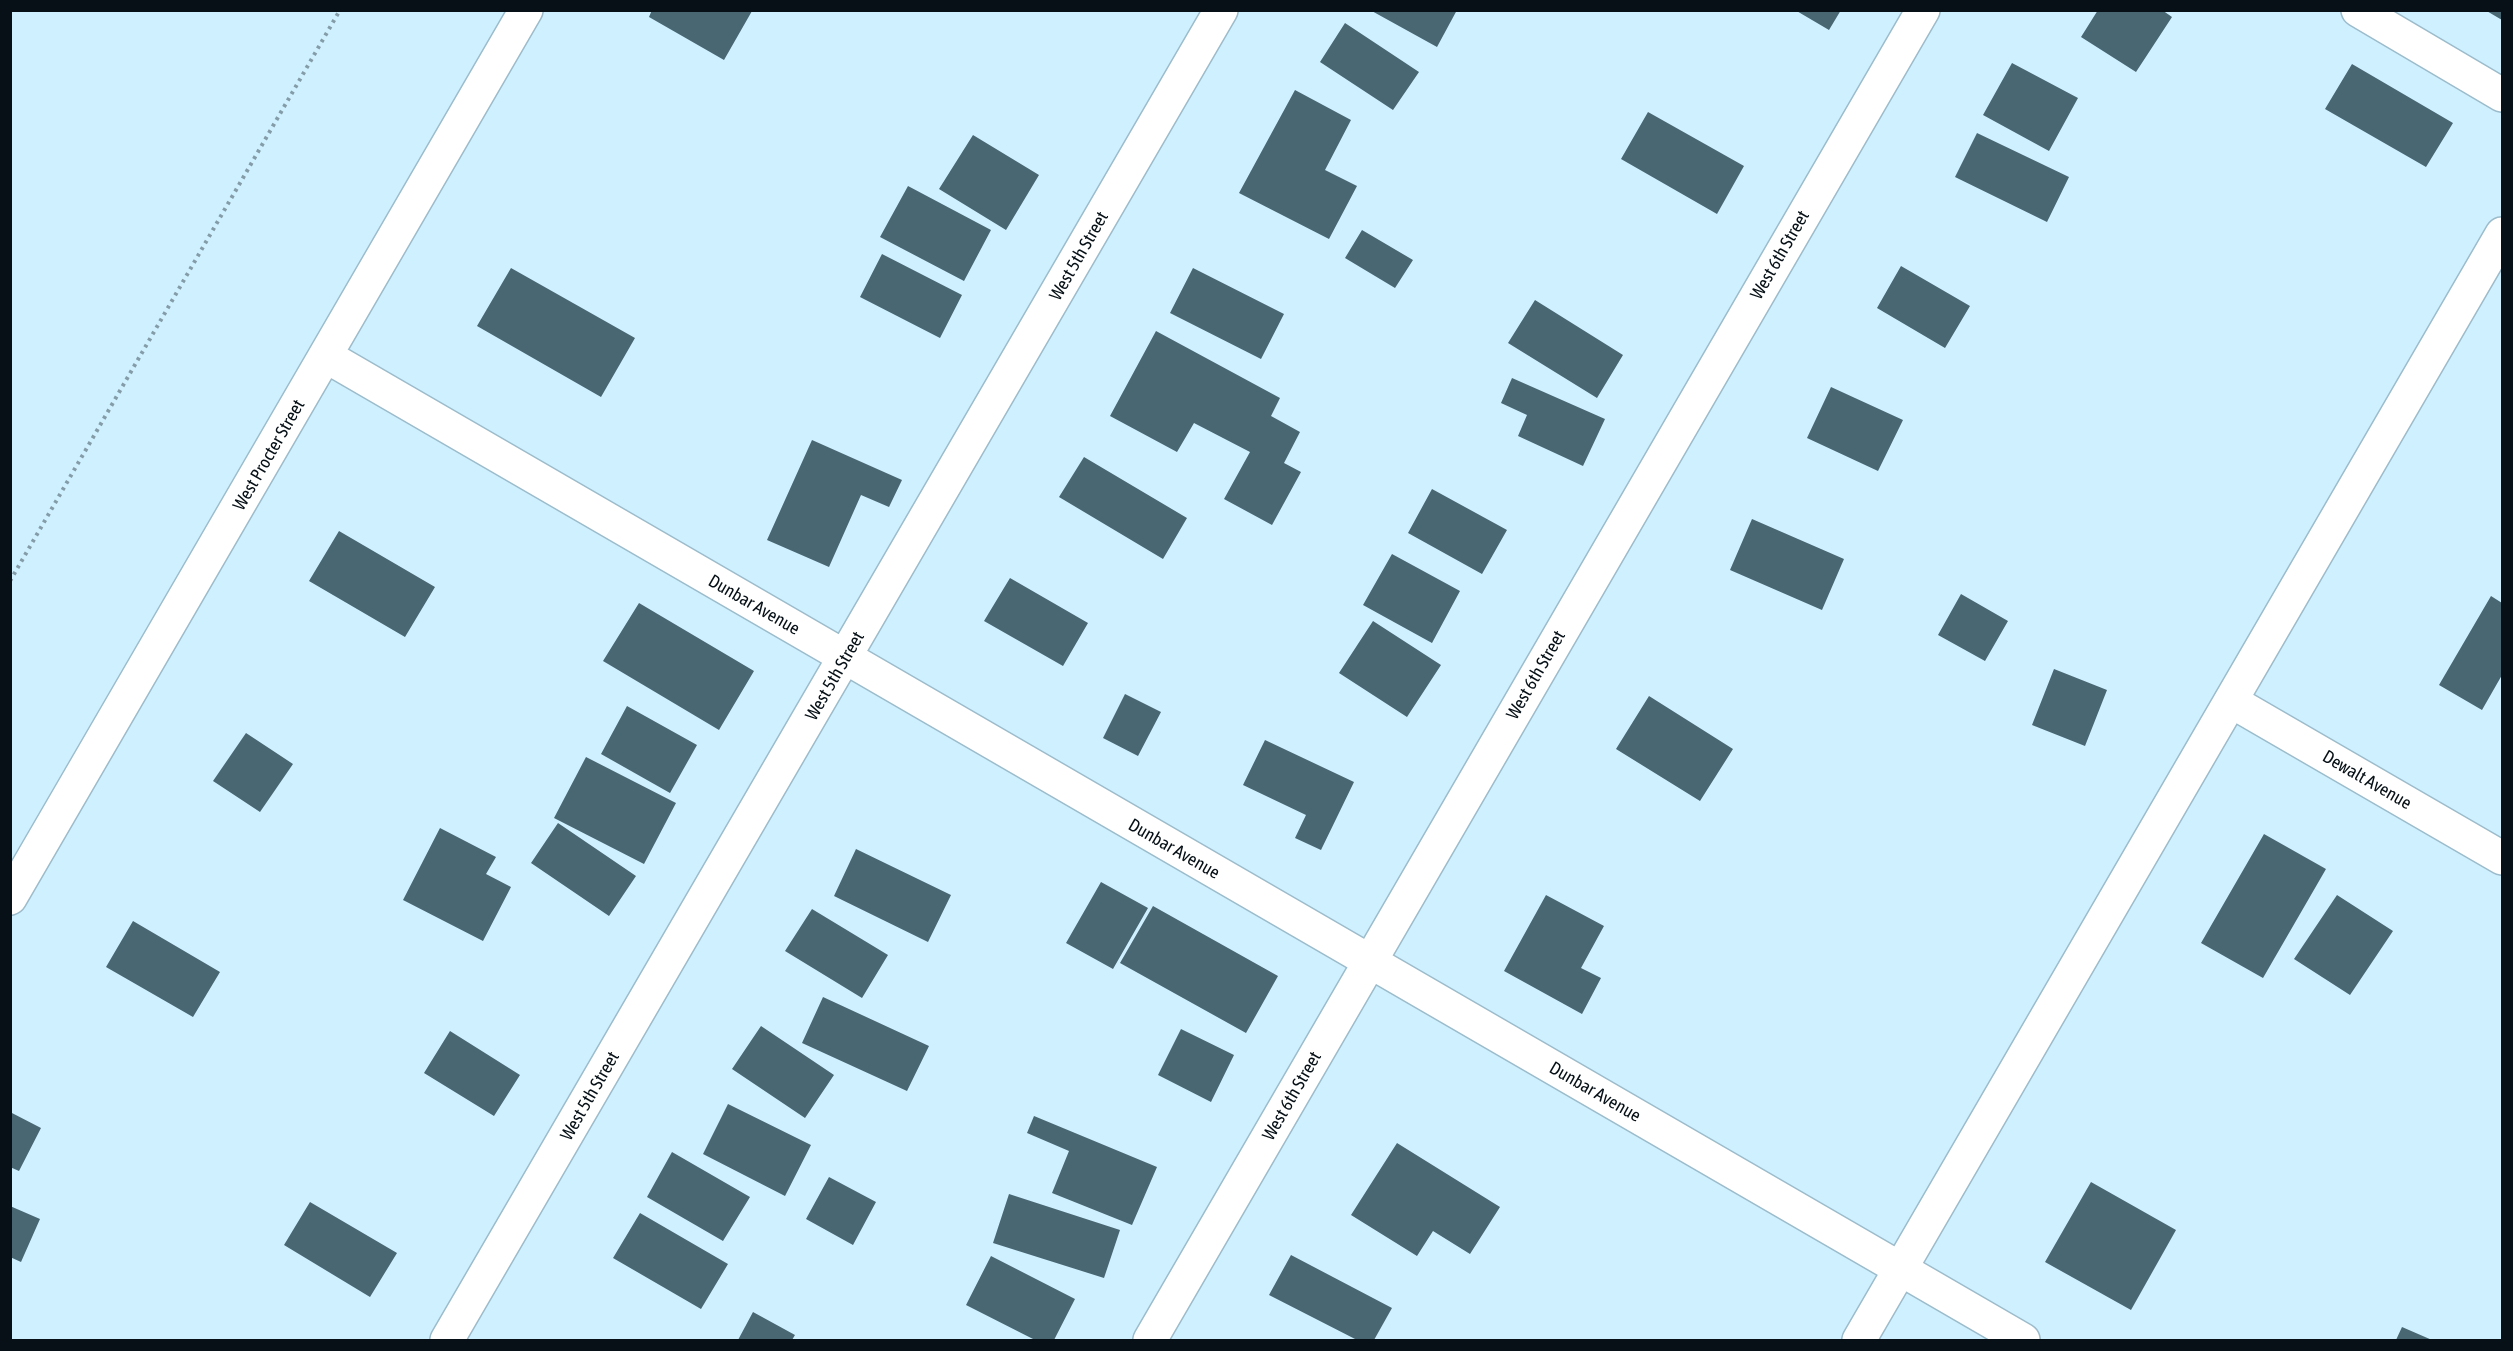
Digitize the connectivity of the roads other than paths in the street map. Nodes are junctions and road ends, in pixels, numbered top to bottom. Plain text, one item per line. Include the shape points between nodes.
1 (526, 10) edge
2 (1221, 10) edge
3 (1923, 10) edge
4 (2358, 10) edge
5 (2502, 95) edge
6 (2502, 234) edge
7 (326, 356) junction
8 (845, 658) junction
9 (2231, 701) junction
10 (2502, 858) edge
11 (10, 898) edge
12 (1369, 962) junction
13 (1900, 1269) junction
14 (447, 1341) edge
15 (1150, 1341) edge
16 (1858, 1341) edge
17 (2023, 1341) edge

1 - 7 street, West Procter Street
2 - 8 street, West 5th Street
3 - 12 street, West 6th Street
4 - 5 street
6 - 9 street
7 - 8 street, Dunbar Avenue
7 - 11 street, West Procter Street
8 - 12 street, Dunbar Avenue
8 - 14 street, West 5th Street
9 - 10 street, Dewalt Avenue
9 - 13 street
12 - 13 street, Dunbar Avenue
12 - 15 street, West 6th Street
13 - 16 street
13 - 17 street, Dunbar Avenue

